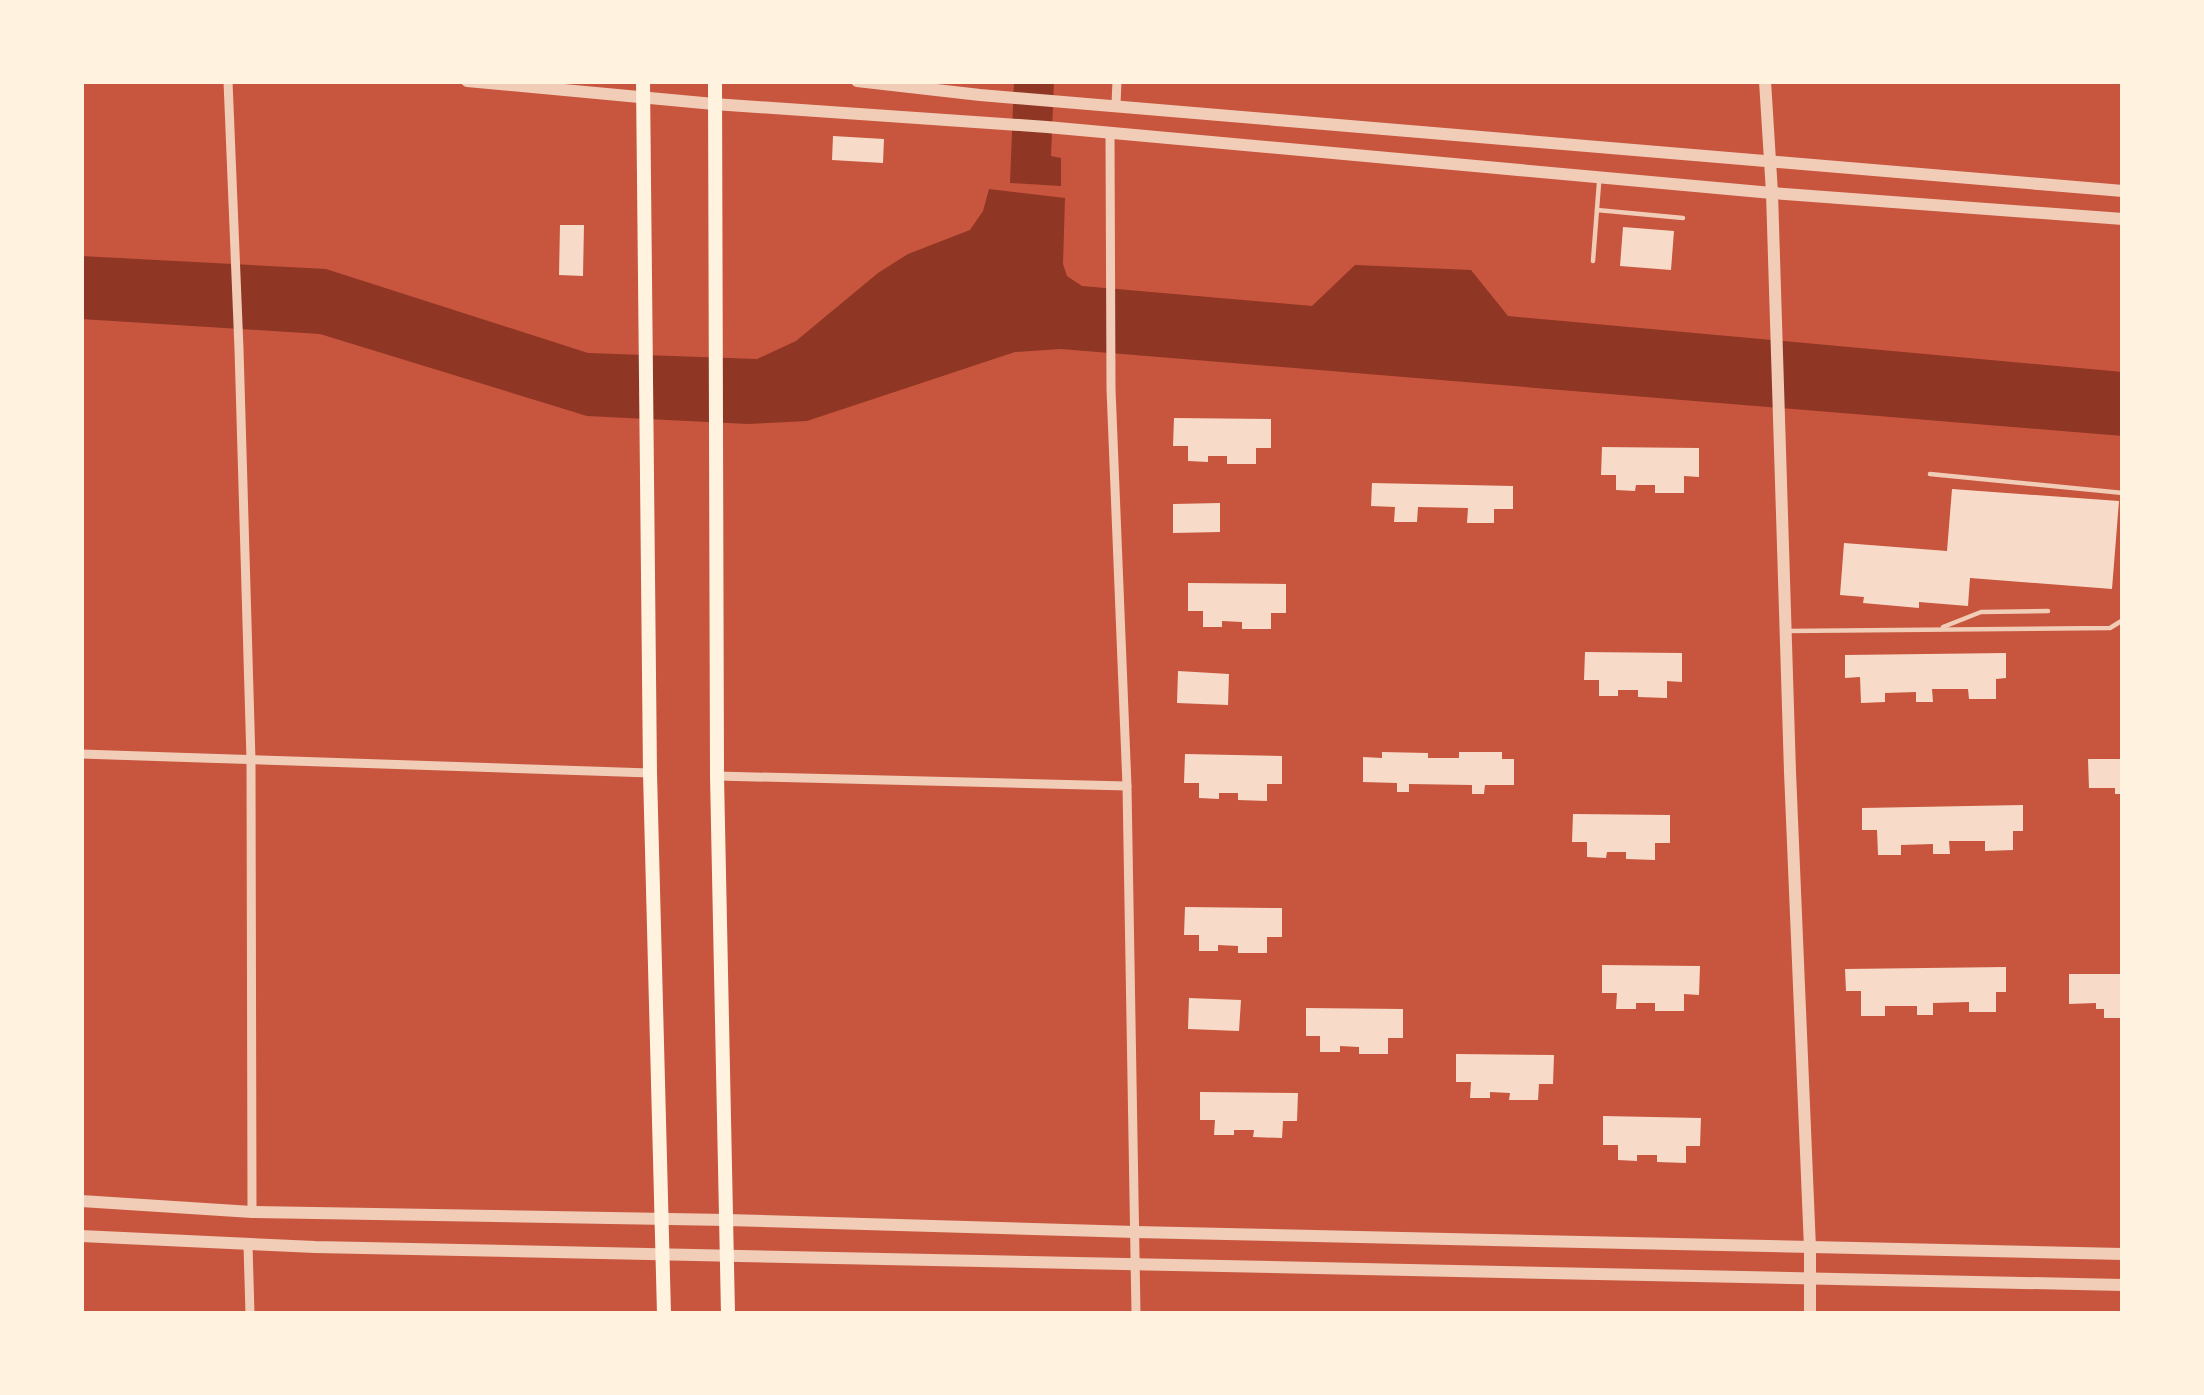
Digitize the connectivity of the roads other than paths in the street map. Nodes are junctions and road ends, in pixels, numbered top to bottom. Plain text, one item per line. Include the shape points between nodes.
1 (228, 81) edge
2 (467, 81) edge
3 (715, 81) edge
4 (857, 81) edge
5 (1117, 81) edge
6 (1765, 81) edge
7 (643, 89) edge
8 (714, 104) junction
9 (1116, 104) junction
10 (1110, 133) junction
11 (1770, 163) junction
12 (1599, 179) junction
13 (2123, 190) edge
14 (1772, 194) junction
15 (1597, 211) junction
16 (1682, 218) dead end
17 (2123, 219) edge
18 (1593, 261) dead end
19 (1930, 474) dead end
20 (2123, 493) edge
21 (2048, 611) dead end
22 (2123, 620) edge
23 (1936, 629) junction
24 (1787, 631) junction
25 (81, 754) edge
26 (251, 760) junction
27 (650, 773) junction
28 (717, 776) junction
29 (1127, 786) junction
30 (81, 1201) edge
31 (252, 1211) junction
32 (662, 1219) junction
33 (727, 1220) junction
34 (1135, 1232) junction
35 (81, 1236) edge
36 (248, 1245) junction
37 (1810, 1248) junction
38 (2123, 1254) edge
39 (663, 1255) junction
40 (727, 1255) junction
41 (1135, 1264) junction
42 (1809, 1277) junction
43 (2123, 1285) edge
44 (250, 1314) edge
45 (664, 1314) edge
46 (728, 1314) edge
47 (1136, 1314) edge
48 (1810, 1314) edge

1 - 26 street
2 - 7 street
3 - 8 main road
4 - 9 street
5 - 9 street
6 - 11 street
7 - 8 street
7 - 27 main road
8 - 10 street
8 - 28 main road
9 - 11 street
10 - 12 street
10 - 29 street
11 - 13 street
11 - 14 street
12 - 14 street
12 - 15 lane
14 - 17 street
14 - 24 street
15 - 16 lane
15 - 18 lane
19 - 20 lane
21 - 23 lane via 1982,612
22 - 23 lane via 2110,628
23 - 24 lane
24 - 37 street
25 - 26 street
26 - 27 street
26 - 31 street
27 - 32 main road
28 - 29 street
28 - 33 main road
29 - 34 street
30 - 31 street
31 - 32 street
32 - 33 street
32 - 39 main road
33 - 34 street
33 - 40 main road
34 - 37 street
34 - 41 street
35 - 36 street
36 - 39 street
36 - 44 street
37 - 38 street
37 - 42 street
39 - 40 street
39 - 45 main road
40 - 41 street
40 - 46 main road
41 - 42 street
41 - 47 street
42 - 43 street
42 - 48 street

